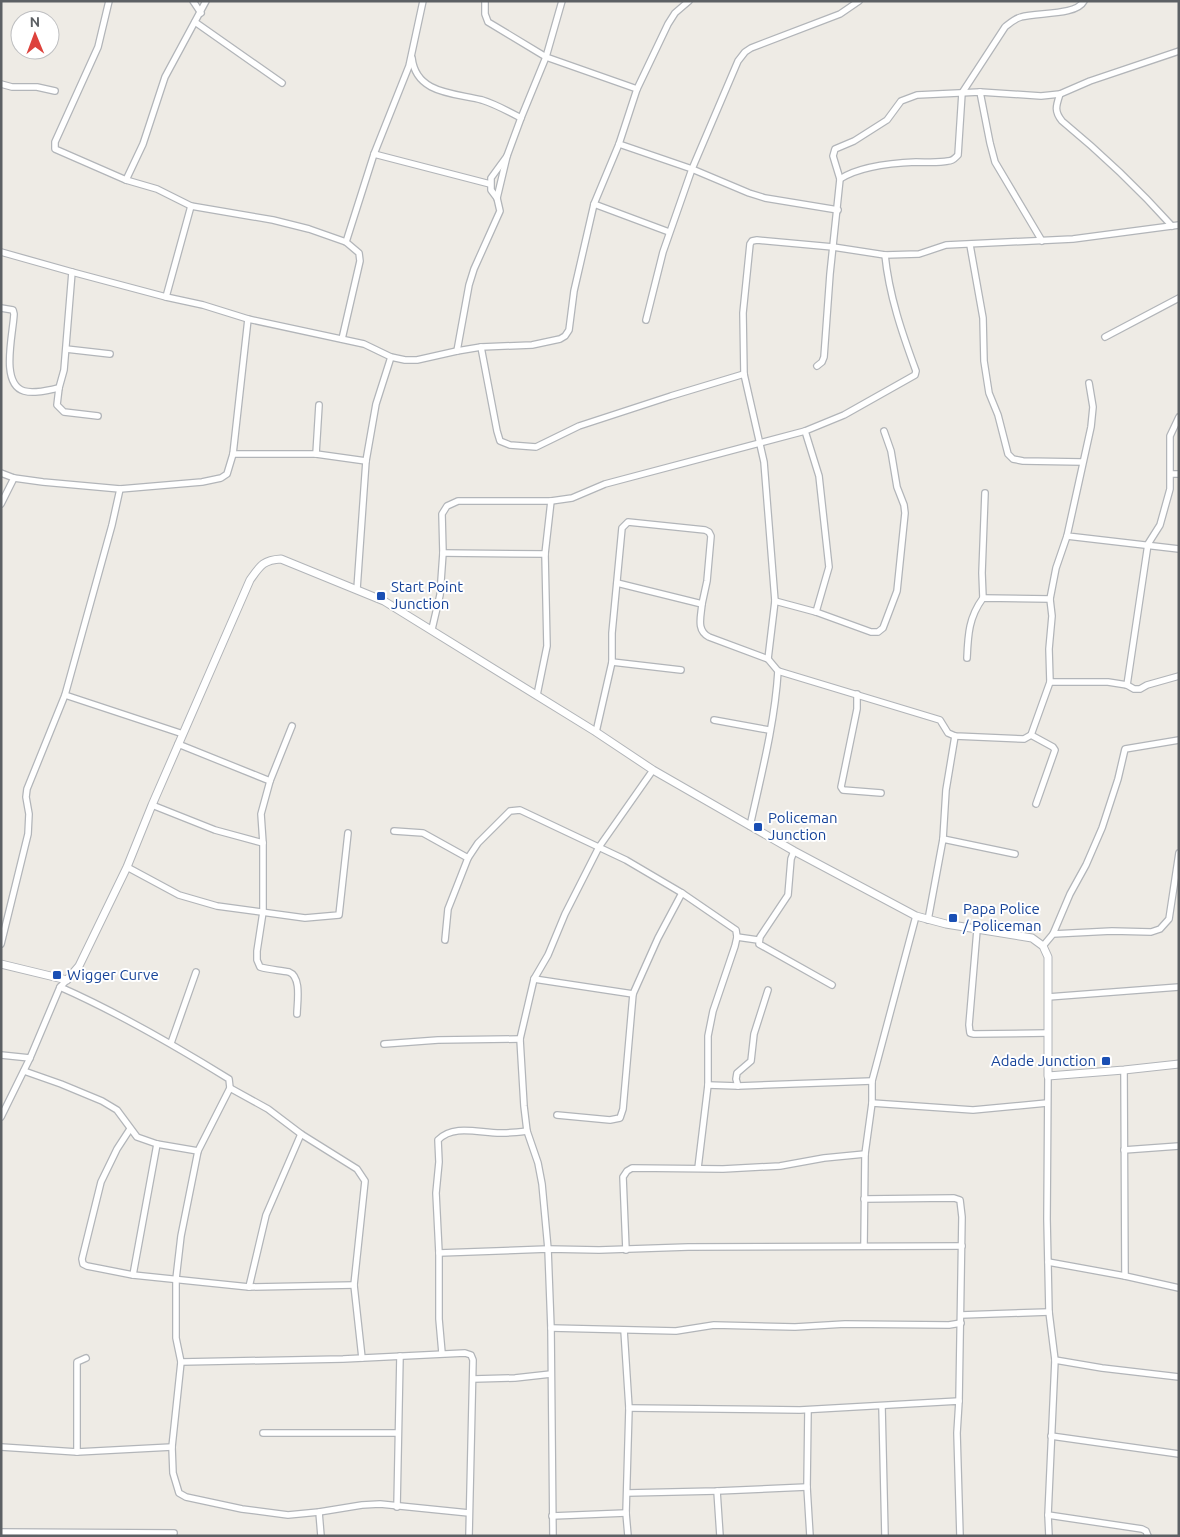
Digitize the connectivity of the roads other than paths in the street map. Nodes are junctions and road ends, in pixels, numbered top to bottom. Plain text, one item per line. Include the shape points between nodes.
1 (109, 1) edge
2 (193, 1) edge
3 (206, 1) edge
4 (423, 1) edge
5 (485, 1) edge
6 (562, 1) edge
7 (689, 1) edge
8 (859, 1) edge
9 (1084, 1) edge
10 (200, 13) junction
11 (195, 22) junction
12 (1179, 50) edge
13 (412, 54) junction
14 (546, 57) junction
15 (282, 83) dead end
16 (1, 84) edge
17 (637, 89) junction
18 (55, 91) dead end
19 (980, 92) junction
20 (962, 93) junction
21 (1060, 94) junction
22 (521, 118) junction
23 (619, 144) junction
24 (374, 154) junction
25 (507, 156) junction
26 (692, 169) junction
27 (126, 180) junction
28 (840, 180) junction
29 (490, 184) junction
30 (497, 198) junction
31 (594, 204) junction
32 (191, 206) junction
33 (838, 210) junction
34 (1179, 225) edge
35 (1172, 226) junction
36 (669, 232) junction
37 (1042, 241) junction
38 (346, 242) junction
39 (970, 245) junction
40 (833, 246) junction
41 (1, 252) edge
42 (885, 255) junction
43 (72, 272) junction
44 (166, 297) junction
45 (1179, 298) edge
46 (1, 308) edge
47 (248, 319) junction
48 (646, 320) dead end
49 (1105, 337) dead end
50 (342, 339) junction
51 (481, 347) junction
52 (66, 349) junction
53 (457, 351) junction
54 (110, 354) dead end
55 (391, 356) junction
56 (817, 366) dead end
57 (744, 374) junction
58 (1089, 383) dead end
59 (59, 388) junction
60 (319, 405) dead end
61 (98, 416) dead end
62 (1179, 416) edge
63 (805, 431) junction
64 (884, 431) dead end
65 (760, 443) junction
66 (233, 454) junction
67 (316, 454) junction
68 (366, 461) junction
69 (1082, 462) junction
70 (1, 473) edge
71 (1171, 474) junction
72 (1179, 474) edge
73 (14, 478) junction
74 (120, 489) junction
75 (986, 493) dead end
76 (551, 501) junction
77 (1, 504) edge
78 (1067, 536) junction
79 (1148, 544) junction
80 (1179, 549) edge
81 (443, 553) junction
82 (545, 554) junction
83 (617, 584) junction
84 (357, 589) junction
85 (983, 598) junction
86 (1050, 599) junction
87 (775, 601) junction
88 (702, 604) junction
89 (816, 612) junction
90 (432, 629) junction
91 (967, 658) dead end
92 (768, 659) junction
93 (612, 662) junction
94 (681, 670) dead end
95 (778, 671) junction
96 (1179, 676) edge
97 (1050, 682) junction
98 (1127, 685) junction
99 (857, 694) junction
100 (65, 695) junction
101 (537, 695) junction
102 (714, 720) dead end
103 (292, 726) dead end
104 (770, 730) junction
105 (596, 732) junction
106 (183, 734) junction
107 (1031, 735) junction
108 (955, 736) junction
109 (1179, 740) edge
110 (178, 744) junction
111 (654, 770) junction
112 (270, 781) junction
113 (881, 793) dead end
114 (1036, 804) dead end
115 (152, 805) junction
116 (750, 826) junction
117 (394, 831) dead end
118 (348, 833) dead end
119 (943, 839) junction
120 (263, 842) junction
121 (600, 847) junction
122 (794, 851) junction
123 (1179, 853) edge
124 (1015, 854) dead end
125 (468, 858) junction
126 (127, 867) junction
127 (682, 893) junction
128 (1175, 905) edge
129 (263, 912) junction
130 (916, 916) junction
131 (928, 920) junction
132 (977, 930) junction
133 (1053, 934) junction
134 (738, 937) junction
135 (445, 940) dead end
136 (758, 940) junction
137 (1, 944) edge
138 (1043, 946) junction
139 (1, 964) edge
140 (196, 972) dead end
141 (534, 978) junction
142 (67, 980) junction
143 (832, 985) dead end
144 (60, 986) junction
145 (1179, 987) edge
146 (768, 990) dead end
147 (633, 994) junction
148 (1048, 996) junction
149 (297, 1014) dead end
150 (1048, 1034) junction
151 (520, 1038) junction
152 (171, 1043) junction
153 (384, 1044) dead end
154 (1, 1054) edge
155 (30, 1058) junction
156 (1179, 1064) edge
157 (1124, 1070) junction
158 (24, 1071) junction
159 (1048, 1076) junction
160 (872, 1082) junction
161 (708, 1085) junction
162 (738, 1086) junction
163 (230, 1088) junction
164 (872, 1103) junction
165 (1047, 1103) junction
166 (557, 1115) dead end
167 (1, 1117) edge
168 (130, 1130) junction
169 (527, 1131) junction
170 (301, 1134) junction
171 (157, 1144) junction
172 (1179, 1146) edge
173 (1124, 1150) junction
174 (198, 1151) junction
175 (865, 1154) junction
176 (698, 1168) junction
177 (864, 1199) junction
178 (864, 1246) junction
179 (962, 1246) junction
180 (548, 1249) junction
181 (626, 1250) junction
182 (439, 1254) junction
183 (1048, 1262) junction
184 (133, 1274) junction
185 (1125, 1276) junction
186 (176, 1279) junction
187 (354, 1284) junction
188 (249, 1287) junction
189 (1179, 1288) edge
190 (1049, 1312) junction
191 (961, 1315) junction
192 (961, 1323) junction
193 (551, 1328) junction
194 (624, 1330) junction
195 (442, 1353) junction
196 (400, 1356) junction
197 (86, 1358) dead end
198 (362, 1358) junction
199 (1055, 1360) junction
200 (181, 1362) junction
201 (551, 1374) junction
202 (1179, 1377) edge
203 (473, 1379) junction
204 (959, 1401) junction
205 (882, 1406) junction
206 (629, 1408) junction
207 (808, 1410) junction
208 (263, 1433) dead end
209 (398, 1433) junction
210 (1051, 1436) junction
211 (1, 1447) edge
212 (172, 1448) junction
213 (77, 1452) junction
214 (1179, 1454) edge
215 (807, 1487) junction
216 (717, 1491) junction
217 (627, 1493) junction
218 (398, 1507) junction
219 (320, 1512) junction
220 (469, 1513) junction
221 (626, 1513) junction
222 (1048, 1515) junction
223 (552, 1516) junction
224 (1, 1532) edge
225 (174, 1533) dead end
226 (320, 1536) edge
227 (469, 1536) edge
228 (553, 1536) edge
229 (628, 1536) edge
230 (720, 1536) edge
231 (810, 1536) edge
232 (884, 1536) edge
233 (960, 1536) edge
234 (1049, 1536) edge
235 (1148, 1536) edge

1 - 27 street via 98,48 54,149
2 - 10 street
3 - 10 street
4 - 13 street
5 - 14 street via 488,22
6 - 14 street
7 - 17 street via 668,24
8 - 26 street via 840,14 744,52
9 - 20 street via 1074,10 1012,20
10 - 11 street
11 - 15 street
11 - 27 street via 165,77 143,144
12 - 21 street
13 - 22 street via 414,71 430,87 483,100
13 - 24 street
14 - 17 street
14 - 22 street
16 - 18 street
17 - 23 street
19 - 20 street
19 - 21 street
19 - 37 street via 995,162
20 - 28 street via 918,95 902,101 887,120 854,141 835,148
20 - 28 street via 958,155 954,159 887,165 860,170
21 - 35 street via 1055,107 1062,121 1103,154
22 - 25 street
23 - 26 street
23 - 31 street
24 - 29 street
24 - 38 street
25 - 29 street
25 - 30 street
26 - 33 street via 765,198
26 - 36 street
27 - 32 street via 157,189
28 - 33 street
29 - 30 street
30 - 53 street via 498,216 469,285
31 - 36 street
31 - 51 street via 574,291 571,322 565,336 532,345
32 - 38 street via 273,220
32 - 44 street
33 - 40 street
34 - 35 street
35 - 37 street
36 - 48 street
37 - 39 street
38 - 50 street via 359,253 360,261
39 - 42 street via 946,246 919,254
39 - 69 street via 983,318 989,392 1008,454 1022,461
40 - 42 street
40 - 56 street via 824,357
40 - 57 street via 752,241 744,313
41 - 43 street
42 - 63 street via 889,287 915,375 844,415
43 - 44 street
43 - 52 street
44 - 47 street
45 - 49 street
46 - 59 street via 13,310 14,314 6,360 6,374 12,384 24,391
47 - 50 street
47 - 66 street
50 - 55 street
51 - 53 street
51 - 57 street via 497,431 500,441 510,446 536,447 579,426
52 - 54 street
52 - 59 street
53 - 55 street via 417,360
55 - 68 street via 376,404
57 - 65 street
58 - 69 street via 1093,407
59 - 61 street via 57,405 61,410
60 - 67 street
62 - 71 street via 1170,436
63 - 65 street
63 - 89 street via 819,476 829,567
64 - 89 street via 905,513 897,591 886,621 878,632 871,632
65 - 76 street via 605,484 572,498
65 - 87 street
66 - 67 street
66 - 74 street via 228,474 221,478
67 - 68 street
68 - 84 street
69 - 78 street
70 - 73 street
71 - 72 street
71 - 79 street via 1160,525
73 - 74 street
73 - 77 street
74 - 100 street
75 - 85 street
76 - 81 street via 458,501 447,506 442,514
76 - 82 street
78 - 79 street
78 - 86 street
79 - 80 street
79 - 98 street
81 - 82 street
81 - 90 street via 440,594
82 - 101 street via 547,646
83 - 88 street
83 - 88 street via 622,528 628,522 705,530 711,536
83 - 93 street
84 - 90 street
84 - 106 street via 281,559 262,565 247,587
85 - 86 street
85 - 91 street via 974,610
86 - 97 street
87 - 89 street
87 - 92 street
88 - 92 street via 700,629 703,634
90 - 101 street
92 - 95 street
93 - 94 street
93 - 105 street
95 - 99 street
95 - 104 street
96 - 98 street via 1140,689
97 - 98 street
97 - 107 street
99 - 108 street via 940,720 948,733
99 - 113 street via 857,709 841,787 844,790
100 - 106 street
100 - 137 street via 27,789 28,834
101 - 105 street
102 - 104 street
103 - 112 street
104 - 116 street
105 - 111 street
106 - 110 street
107 - 108 street via 1024,739
107 - 114 street via 1054,750
108 - 119 street via 946,790
109 - 133 street via 1125,749 1102,828
110 - 112 street
110 - 115 street
111 - 116 street
111 - 121 street
112 - 120 street via 261,814
115 - 120 street via 215,830
115 - 126 street
116 - 122 street
117 - 125 street via 423,833
118 - 129 street via 339,915 306,918
119 - 124 street
119 - 131 street
120 - 129 street
121 - 125 street via 520,810 510,811 478,843
121 - 127 street
121 - 141 street
122 - 130 street
122 - 136 street via 788,895
123 - 128 street
125 - 135 street via 448,909
126 - 129 street via 179,895 217,906
126 - 142 street via 79,966
127 - 134 street via 736,930
127 - 147 street
128 - 133 street via 1169,919 1160,929 1151,932
129 - 149 street via 257,960 260,967 295,977
130 - 131 street
130 - 160 street
131 - 132 street
132 - 138 street via 1032,938
132 - 150 street via 970,1033
133 - 138 street
134 - 136 street
134 - 161 street via 713,1011 708,1036
136 - 143 street via 758,944
138 - 148 street via 1048,957
139 - 142 street
140 - 152 street
141 - 147 street
141 - 151 street
142 - 144 street
144 - 152 street
144 - 155 street
145 - 148 street
146 - 162 street via 754,1034 753,1057 737,1074
147 - 166 street via 620,1118
148 - 150 street
150 - 159 street
151 - 153 street
151 - 169 street
152 - 163 street via 229,1079
154 - 155 street
155 - 158 street
156 - 157 street
157 - 159 street
157 - 173 street
158 - 167 street
158 - 168 street via 102,1101 118,1110
159 - 165 street
160 - 162 street
160 - 164 street
161 - 162 street
161 - 176 street
163 - 170 street
163 - 174 street
164 - 165 street via 973,1110
164 - 175 street
165 - 183 street
168 - 171 street via 137,1137
168 - 184 street via 100,1182 82,1259 87,1266
169 - 180 street via 542,1184
169 - 182 street via 504,1134 457,1130 444,1133 438,1140
170 - 187 street via 357,1170 365,1181
170 - 188 street via 266,1215
171 - 174 street
171 - 184 street
172 - 173 street
173 - 185 street
174 - 186 street
175 - 176 street via 780,1166
175 - 177 street
176 - 181 street via 632,1168 626,1171 623,1177
177 - 178 street
177 - 179 street via 960,1200
178 - 179 street
178 - 181 street
179 - 191 street
180 - 181 street
180 - 182 street
180 - 193 street
182 - 195 street
183 - 185 street
183 - 190 street
184 - 186 street
185 - 189 street
186 - 188 street
186 - 200 street via 176,1338
187 - 188 street
187 - 198 street
190 - 191 street
190 - 199 street
191 - 192 street
192 - 194 street
192 - 204 street
193 - 194 street
193 - 201 street
194 - 206 street
195 - 196 street
195 - 203 street via 465,1352 471,1355
196 - 198 street
196 - 209 street
197 - 213 street via 77,1362
198 - 200 street
199 - 202 street
199 - 210 street
200 - 212 street
201 - 203 street
201 - 223 street
203 - 220 street
204 - 205 street
204 - 233 street
205 - 207 street
205 - 232 street
206 - 207 street
206 - 217 street
207 - 215 street
208 - 209 street
209 - 218 street
210 - 214 street
210 - 222 street
211 - 213 street
212 - 213 street
212 - 219 street via 176,1484 179,1493 186,1497 288,1515
215 - 216 street
215 - 231 street
216 - 217 street
216 - 230 street
217 - 221 street
218 - 219 street via 362,1504
218 - 220 street
219 - 226 street
220 - 227 street
221 - 223 street
221 - 229 street
222 - 234 street
222 - 235 street via 1142,1529
223 - 228 street
224 - 225 street

